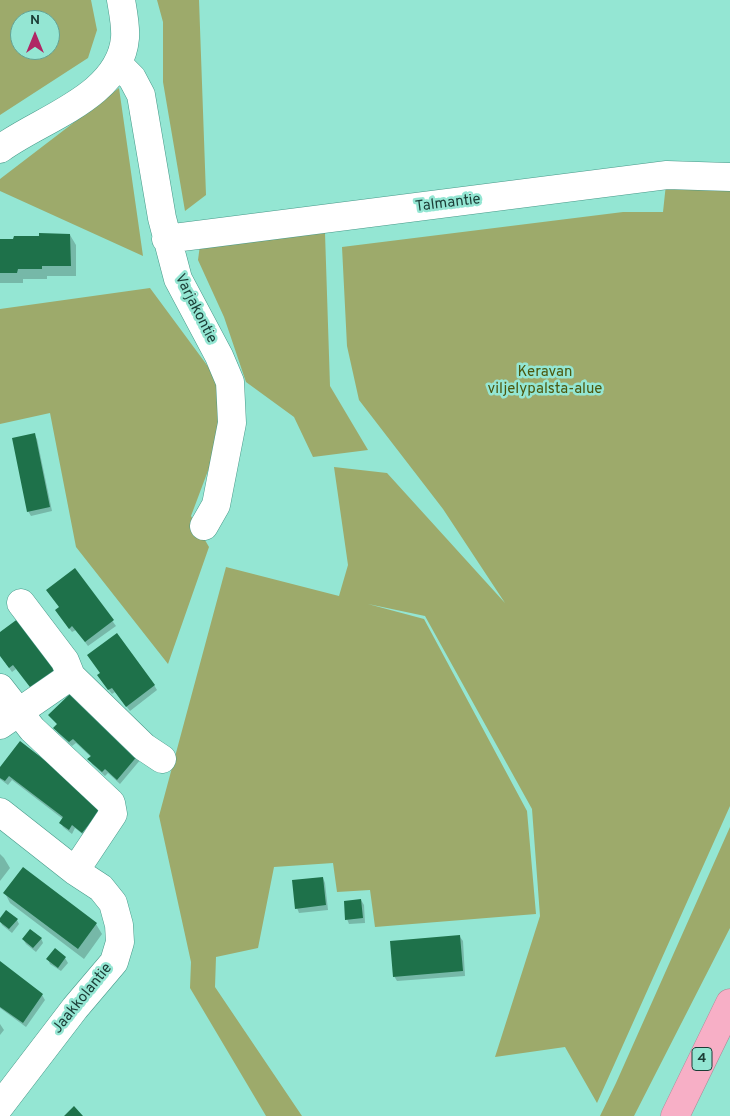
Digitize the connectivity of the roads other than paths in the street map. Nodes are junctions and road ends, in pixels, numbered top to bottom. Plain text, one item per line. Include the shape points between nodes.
1 (121, 0) edge
2 (118, 64) junction
3 (0, 150) edge
4 (730, 177) edge
5 (166, 239) junction
6 (204, 526) dead end
7 (21, 603) dead end
8 (71, 676) junction
9 (0, 688) edge
10 (10, 718) edge
11 (162, 759) dead end
12 (0, 812) edge
13 (75, 871) junction
14 (730, 1003) edge
15 (0, 1106) edge
16 (675, 1116) edge

1 - 2 street via 126,38
2 - 3 street via 102,84 69,110
2 - 5 street, Varjakontie via 132,78 141,95
4 - 5 street, Talmantie via 667,176
5 - 6 street, Varjakontie via 178,279 230,382 232,423 216,505
7 - 8 street via 65,661
8 - 10 street
8 - 11 street via 144,747
9 - 10 street
10 - 13 street via 32,729 111,803 113,814
12 - 13 street, Jaakkolantie
13 - 15 street, Jaakkolantie via 101,888 113,903 120,925 120,942 114,962
14 - 16 highway, 4

